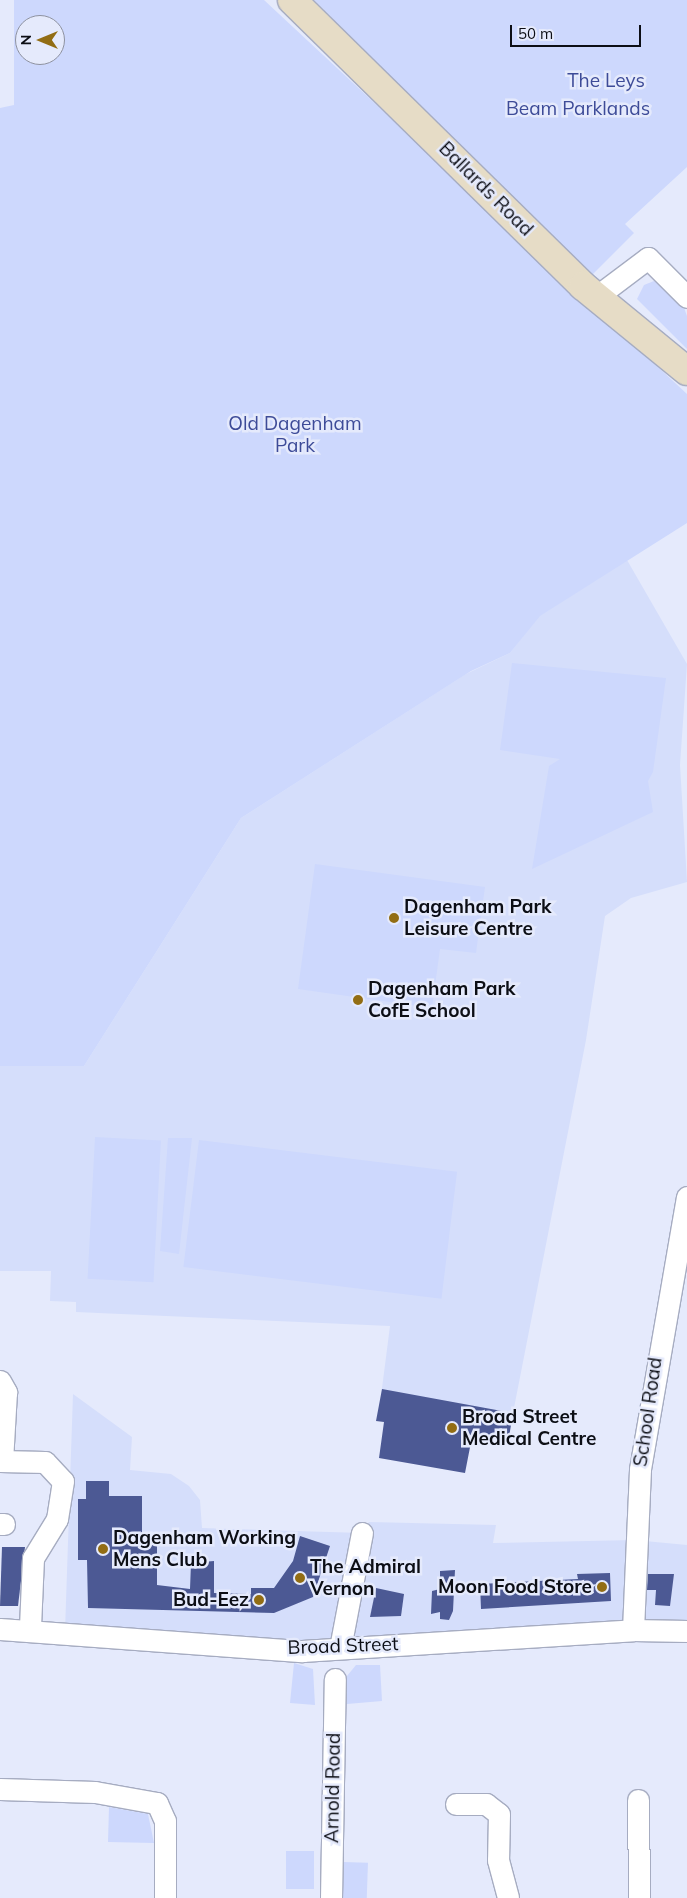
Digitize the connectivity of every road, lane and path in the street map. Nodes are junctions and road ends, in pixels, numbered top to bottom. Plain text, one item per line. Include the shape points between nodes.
1 (292, 0) edge
2 (596, 297) junction
3 (687, 297) edge
4 (687, 371) edge
5 (687, 1197) edge
6 (0, 1381) edge
7 (1, 1461) edge
8 (362, 1533) dead end
9 (30, 1628) junction
10 (0, 1629) edge
11 (633, 1630) junction
12 (687, 1631) edge
13 (340, 1648) junction
14 (335, 1679) dead end
15 (0, 1789) edge
16 (638, 1800) dead end
17 (456, 1804) dead end
18 (165, 1898) edge
19 (330, 1898) edge
20 (508, 1898) edge
21 (639, 1898) edge

1 - 2 main road, Ballards Road
2 - 3 street via 648,258
2 - 4 main road, Ballards Road
5 - 11 street, School Road via 640,1470
6 - 7 street via 6,1392
7 - 9 street via 46,1462 63,1481 57,1519 33,1558
8 - 13 street
9 - 10 street, Broad Street
9 - 13 street, Broad Street via 302,1651
11 - 12 street, Broad Street
11 - 13 street, Broad Street
14 - 19 street, Arnold Road
15 - 18 street via 95,1792 157,1803 165,1821
16 - 21 street
17 - 20 street via 486,1804 499,1814 498,1860

